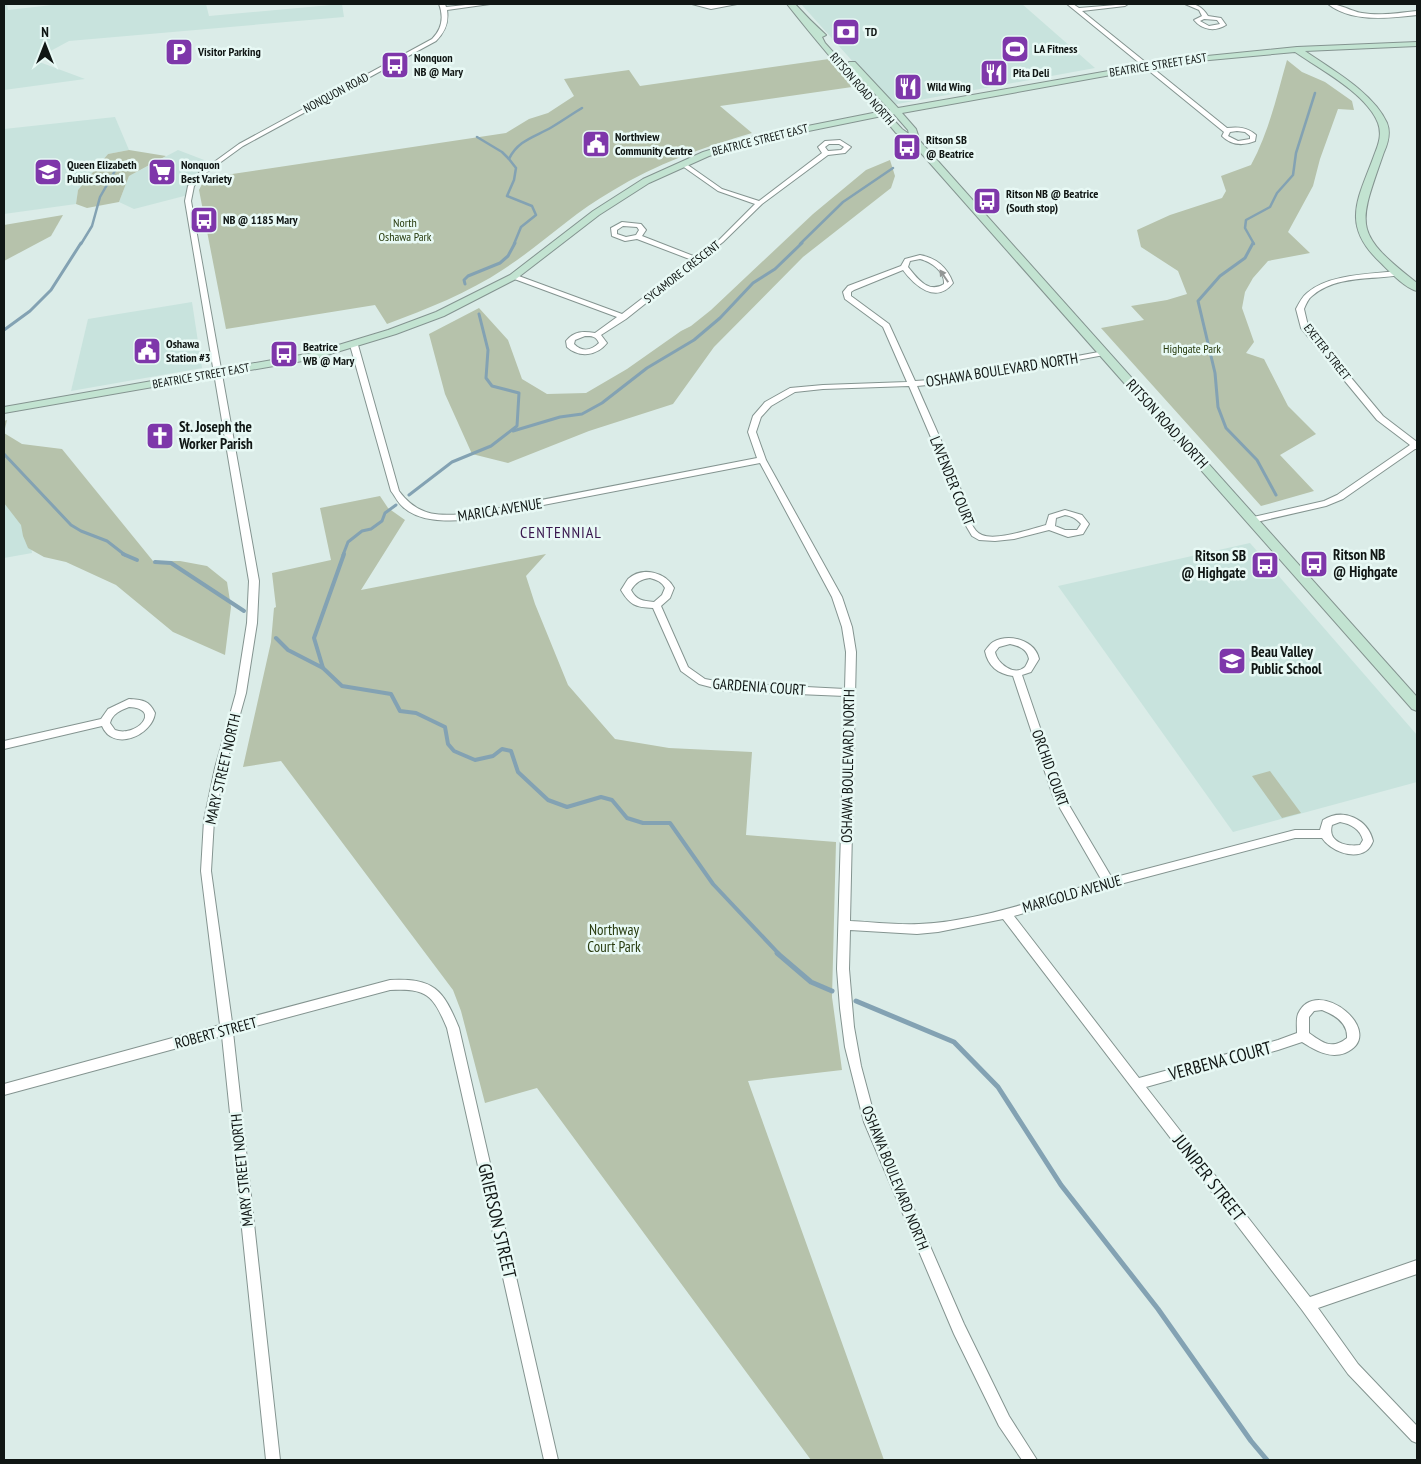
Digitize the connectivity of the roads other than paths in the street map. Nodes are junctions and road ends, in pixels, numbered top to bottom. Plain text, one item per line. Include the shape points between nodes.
1 (487, 4) edge
2 (695, 4) edge
3 (734, 4) edge
4 (791, 4) edge
5 (1070, 4) edge
6 (1125, 4) edge
7 (1188, 4) edge
8 (1332, 4) edge
9 (443, 7) edge
10 (1078, 10) junction
11 (1417, 14) edge
12 (1206, 17) dead end
13 (814, 30) junction
14 (1417, 44) edge
15 (1296, 49) junction
16 (1146, 66) junction
17 (897, 111) junction
18 (884, 114) junction
19 (1226, 131) dead end
20 (916, 142) junction
21 (826, 153) dead end
22 (682, 164) junction
23 (188, 201) joint
24 (760, 203) junction
25 (638, 237) dead end
26 (697, 260) junction
27 (904, 266) junction
28 (1398, 273) junction
29 (512, 277) junction
30 (1417, 288) edge
31 (623, 316) junction
32 (596, 335) dead end
33 (354, 345) junction
34 (1104, 353) junction
35 (218, 373) junction
36 (912, 384) junction
37 (4, 410) edge
38 (1417, 446) edge
39 (762, 460) junction
40 (1252, 520) junction
41 (1050, 527) dead end
42 (656, 605) dead end
43 (1017, 674) junction
44 (850, 693) junction
45 (1417, 706) edge
46 (105, 722) dead end
47 (4, 745) edge
48 (1325, 834) dead end
49 (1109, 883) junction
50 (1006, 914) junction
51 (845, 925) junction
52 (428, 989) joint
53 (227, 1030) junction
54 (1303, 1036) junction
55 (1136, 1084) junction
56 (4, 1089) edge
57 (1417, 1267) edge
58 (1308, 1305) junction
59 (1417, 1436) edge
60 (273, 1460) edge
61 (551, 1460) edge
62 (1030, 1460) edge

1 - 9 street, NONQUON ROAD
2 - 3 street via 711,7
4 - 13 street, RITSON ROAD NORTH
5 - 10 street
6 - 10 street
7 - 12 street via 1201,9
8 - 11 street via 1359,15
9 - 23 street, NONQUON ROAD via 444,25 434,40 240,145 201,174 191,186
10 - 16 street
13 - 17 street, RITSON ROAD NORTH via 832,43
13 - 18 street, RITSON ROAD NORTH via 822,44
14 - 15 street, BEATRICE STREET EAST
15 - 16 street, BEATRICE STREET EAST
15 - 28 street via 1367,100 1384,122 1385,136 1361,208 1360,222 1373,250
16 - 17 street, BEATRICE STREET EAST
16 - 19 street
17 - 18 street, BEATRICE STREET EAST
17 - 20 street, RITSON ROAD NORTH via 912,129
18 - 20 street, RITSON ROAD NORTH via 899,131
18 - 22 street, BEATRICE STREET EAST via 752,140
20 - 34 main road, RITSON ROAD NORTH
21 - 24 street, SYCAMORE CRESCENT
22 - 24 street via 720,190
22 - 29 street, BEATRICE STREET EAST via 646,181 596,212
23 - 35 street, MARY STREET NORTH
24 - 26 street, SYCAMORE CRESCENT
25 - 26 street
26 - 31 street, SYCAMORE CRESCENT
27 -> 27 street via 926,289 941,289 949,283 925,257 911,258
27 - 36 street, LAVENDER COURT via 847,292 851,301 886,326
28 - 30 street
28 - 38 street, EXETER STREET via 1320,287 1309,294 1300,309 1304,326 1380,418
29 - 31 street
29 - 33 street, BEATRICE STREET EAST via 440,314
31 - 32 street, SYCAMORE CRESCENT
33 - 35 street, BEATRICE STREET EAST via 314,356
33 - 39 street, MARICA AVENUE via 396,492 407,506 420,513 446,518 474,516
34 - 36 street, OSHAWA BOULEVARD NORTH via 959,380
34 - 40 main road, RITSON ROAD NORTH
35 - 37 street, BEATRICE STREET EAST
35 - 53 street, MARY STREET NORTH via 254,581 252,623 241,693 209,820 206,871
36 - 39 street, OSHAWA BOULEVARD NORTH via 793,390 768,404 757,416 752,432
36 - 41 street, LAVENDER COURT via 952,476 971,530 990,538
38 - 40 street via 1340,497
39 - 44 street, OSHAWA BOULEVARD NORTH via 837,597 847,627
40 - 45 main road, RITSON ROAD NORTH
42 - 44 street, GARDENIA COURT via 680,662 696,679 719,686
43 - 43 street via 1033,665 1034,655 1030,649 1010,641 995,645 989,656 992,662 1002,670
43 - 49 street, ORCHID COURT via 1058,796
44 - 51 street, OSHAWA BOULEVARD NORTH
46 - 47 street
48 - 49 street, MARIGOLD AVENUE via 1295,834
49 - 50 street, MARIGOLD AVENUE
50 - 51 street, MARIGOLD AVENUE via 917,929
50 - 55 street, JUNIPER STREET
51 - 62 street, OSHAWA BOULEVARD NORTH via 844,996 859,1088 870,1122 959,1329 1004,1421
52 - 53 street, ROBERT STREET via 410,983 390,985
52 - 61 street, GRIERSON STREET via 444,1004 453,1028
53 - 56 street, ROBERT STREET
53 - 60 street, MARY STREET NORTH
54 - 54 street via 1334,1050 1348,1046 1354,1034 1343,1014 1318,1006 1304,1012 1301,1018
54 - 55 street, VERBENA COURT
55 - 58 street, JUNIPER STREET
57 - 58 street
58 - 59 street, JUNIPER STREET via 1353,1369

